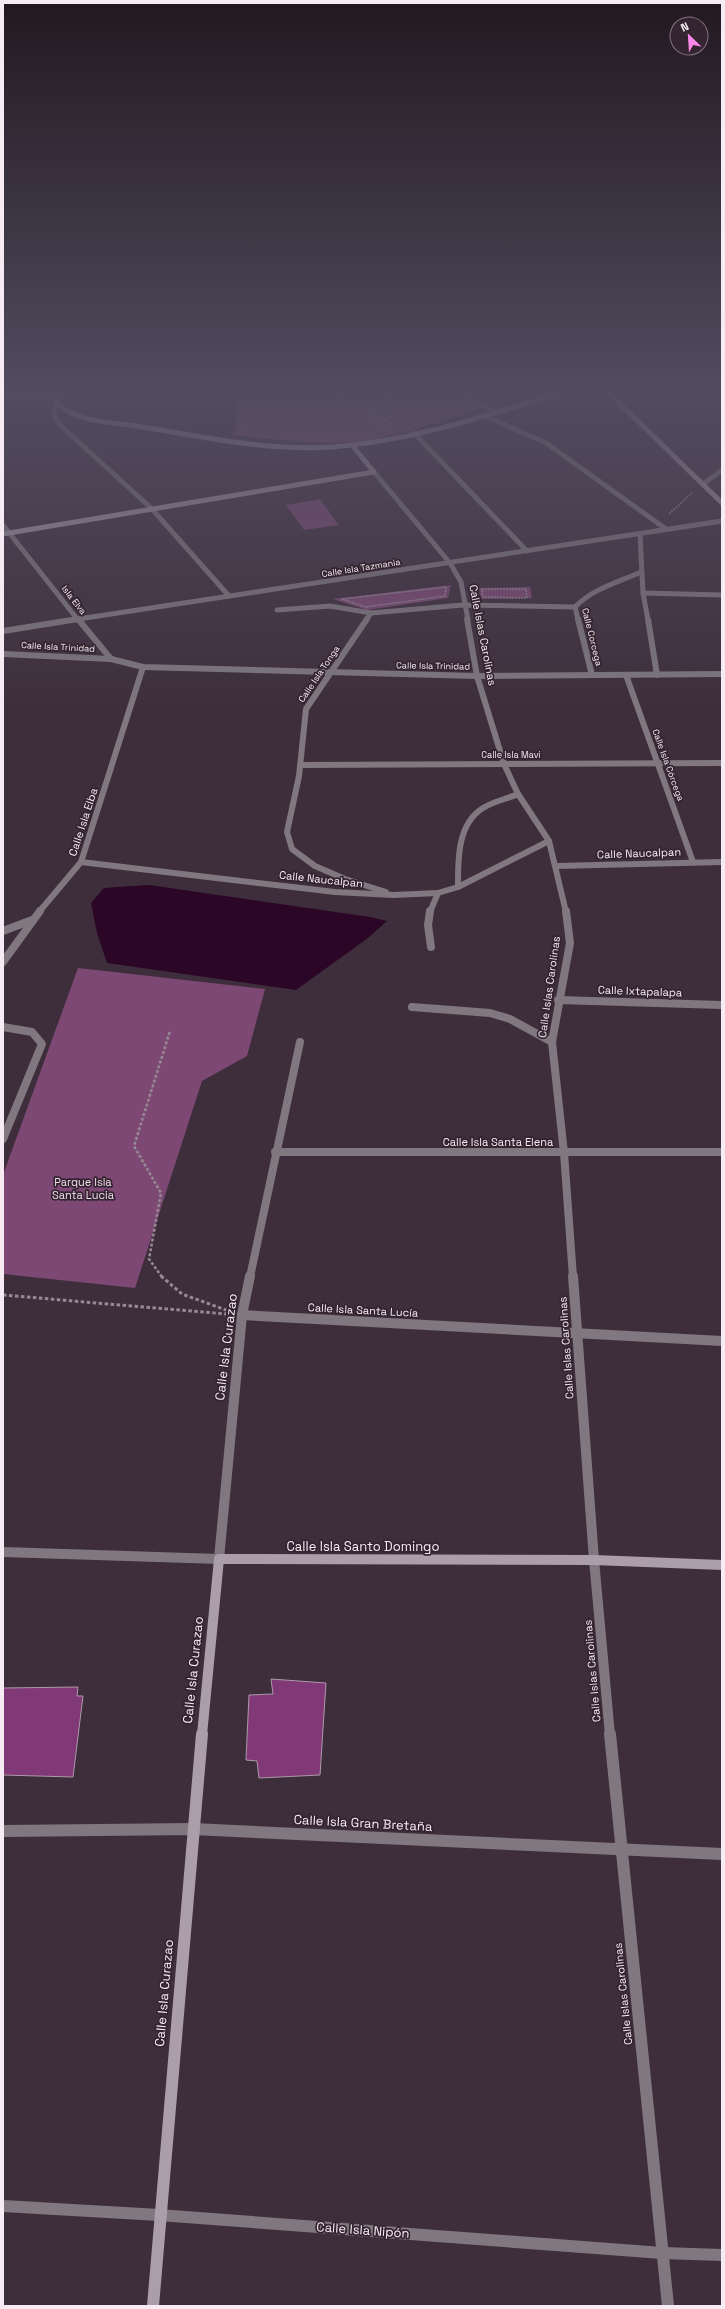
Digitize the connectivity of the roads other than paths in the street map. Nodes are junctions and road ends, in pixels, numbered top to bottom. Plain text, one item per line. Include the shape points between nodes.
1 (138, 496) edge
2 (231, 496) edge
3 (394, 496) edge
4 (474, 496) edge
5 (620, 496) edge
6 (715, 496) edge
7 (722, 503) edge
8 (152, 509) junction
9 (722, 521) edge
10 (3, 525) edge
11 (666, 529) junction
12 (9, 533) junction
13 (3, 534) edge
14 (640, 534) junction
15 (527, 551) junction
16 (450, 563) junction
17 (641, 572) junction
18 (643, 593) junction
19 (722, 595) edge
20 (229, 596) junction
21 (464, 605) junction
22 (575, 607) junction
23 (277, 610) dead end
24 (371, 613) junction
25 (77, 619) junction
26 (3, 631) edge
27 (3, 654) edge
28 (111, 659) junction
29 (143, 667) junction
30 (331, 673) junction
31 (722, 674) edge
32 (592, 675) junction
33 (626, 675) junction
34 (657, 675) junction
35 (477, 676) junction
36 (658, 763) junction
37 (722, 763) edge
38 (504, 764) junction
39 (301, 765) junction
40 (518, 794) junction
41 (549, 841) junction
42 (81, 862) junction
43 (693, 862) junction
44 (722, 862) edge
45 (556, 866) junction
46 (458, 887) junction
47 (438, 893) junction
48 (394, 895) junction
49 (32, 920) junction
50 (3, 931) edge
51 (431, 947) dead end
52 (3, 962) edge
53 (558, 1000) junction
54 (722, 1005) edge
55 (412, 1007) dead end
56 (3, 1027) edge
57 (300, 1042) dead end
58 (552, 1042) junction
59 (3, 1139) edge
60 (275, 1152) junction
61 (722, 1152) edge
62 (564, 1153) junction
63 (242, 1315) junction
64 (577, 1333) junction
65 (722, 1341) edge
66 (3, 1552) edge
67 (219, 1559) junction
68 (594, 1560) junction
69 (722, 1565) edge
70 (193, 1829) junction
71 (3, 1831) edge
72 (620, 1850) junction
73 (722, 1854) edge
74 (3, 2206) edge
75 (160, 2215) junction
76 (662, 2252) junction
77 (722, 2254) edge
78 (153, 2306) edge
79 (668, 2306) edge

1 - 8 street
2 - 8 street
3 - 16 street, Calle Islas Carolinas
4 - 15 street
5 - 11 street
6 - 7 street
8 - 12 street
8 - 20 street
9 - 11 street, Calle Isla Tazmania
10 - 12 street, Isla Elva
11 - 14 street, Calle Isla Tazmania
12 - 13 street
12 - 25 street, Isla Elva
14 - 15 street, Calle Isla Tazmania
14 - 17 street
15 - 16 street, Calle Isla Tazmania
16 - 20 street, Calle Isla Tazmania
16 - 21 street, Calle Islas Carolinas via 461,582
17 - 18 street
17 - 22 street, Calle Corcega via 588,596
18 - 19 street
18 - 34 street
20 - 25 street, Calle Isla Tazmania
21 - 22 street
21 - 24 street
21 - 35 street, Calle Islas Carolinas
22 - 32 street, Calle Corcega
23 - 24 street via 330,606
24 - 30 street, Calle Isla Tonga
25 - 26 street, Calle Isla Tazmania
25 - 28 street, Isla Elva
27 - 28 street, Calle Isla Trinidad
28 - 29 street
29 - 30 street, Calle Isla Trinidad
29 - 42 street, Calle Isla Elba
30 - 35 street, Calle Isla Trinidad
30 - 39 street, Calle Isla Tonga via 306,709 302,725
31 - 34 street, Calle Isla Trinidad
32 - 33 street, Calle Isla Trinidad
32 - 35 street, Calle Isla Trinidad
33 - 34 street, Calle Isla Trinidad
33 - 36 street, Calle Isla Córcega
35 - 38 street, Calle Islas Carolinas
36 - 37 street, Calle Isla Mavi
36 - 38 street, Calle Isla Mavi
36 - 43 street, Calle Isla Córcega
38 - 39 street, Calle Isla Mavi
38 - 40 street, Calle Islas Carolinas
39 - 48 street, Calle Isla Tonga via 288,818 287,838 296,854 315,866
40 - 41 street, Calle Islas Carolinas
40 - 46 street via 480,810 464,830 459,852
41 - 45 street, Calle Islas Carolinas
41 - 46 street, Calle Naucalpan
42 - 48 street, Calle Naucalpan via 335,892
42 - 49 street, Calle Isla Elba
43 - 44 street, Calle Naucalpan
43 - 45 street, Calle Naucalpan
45 - 53 street, Calle Islas Carolinas via 568,920 570,942
46 - 47 street, Calle Naucalpan
47 - 48 street, Calle Naucalpan
47 - 51 street via 428,913 426,925
49 - 50 street
49 - 52 street, Calle Isla Elba
53 - 54 street, Calle Ixtapalapa
53 - 58 street, Calle Islas Carolinas
55 - 58 street via 490,1013 510,1019
56 - 59 street via 32,1032 42,1044
57 - 60 street, Calle Isla Curazao
58 - 62 street, Calle Islas Carolinas
60 - 62 street, Calle Isla Santa Elena
60 - 63 street, Calle Isla Curazao
61 - 62 street, Calle Isla Santa Elena
62 - 64 street, Calle Islas Carolinas
63 - 64 street, Calle Isla Santa Lucía
63 - 67 street, Calle Isla Curazao
64 - 65 street, Calle Isla Santa Lucía
64 - 68 street, Calle Islas Carolinas
66 - 67 street, Calle Isla Santo Domingo
67 - 68 street, Calle Isla Santo Domingo
67 - 70 street, Calle Isla Curazao
68 - 69 street, Calle Isla Santo Domingo
68 - 72 street, Calle Islas Carolinas
70 - 71 street, Calle Isla Gran Bretaña
70 - 72 street, Calle Isla Gran Bretaña
70 - 75 street, Calle Isla Curazao
72 - 73 street, Calle Isla Gran Bretaña
72 - 76 street, Calle Islas Carolinas
74 - 75 street, Calle Isla Nipón
75 - 76 street, Calle Isla Nipón
75 - 78 street, Calle Isla Curazao
76 - 77 street, Calle Isla Nipón
76 - 79 street, Calle Islas Carolinas

